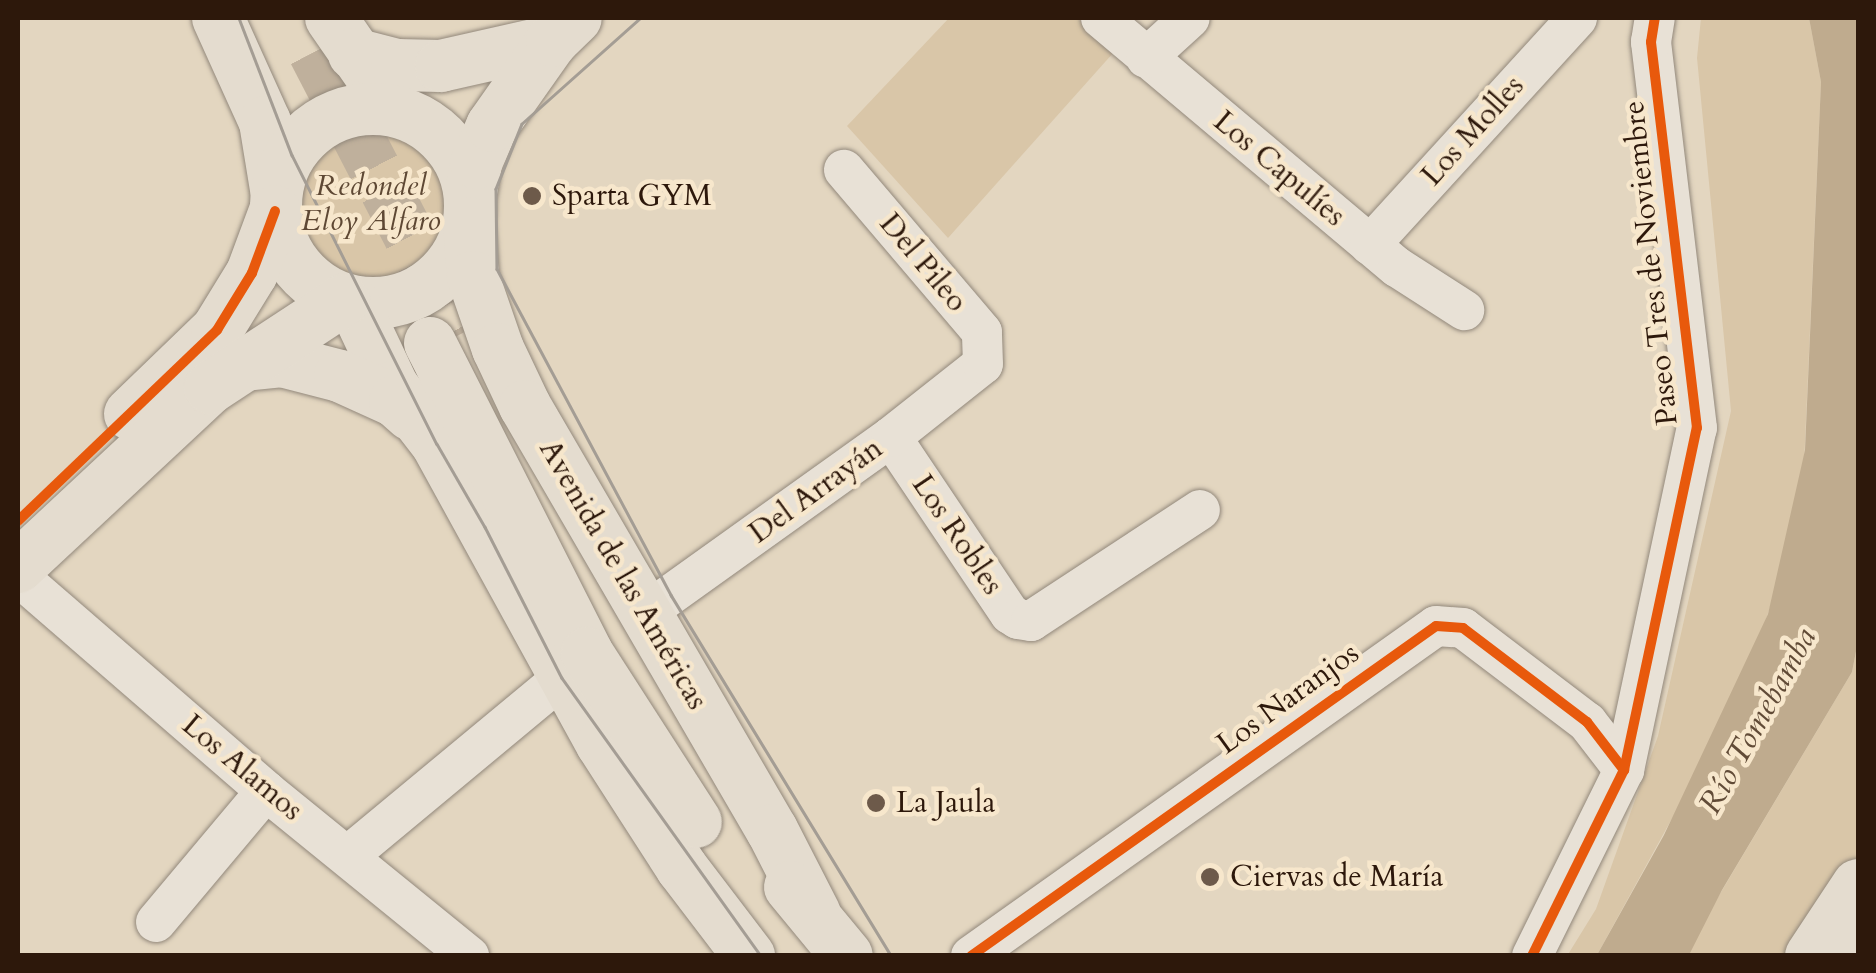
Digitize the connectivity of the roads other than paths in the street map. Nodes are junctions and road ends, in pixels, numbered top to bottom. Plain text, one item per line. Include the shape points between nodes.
1 (218, 18) edge
2 (258, 18) edge
3 (1102, 18) edge
4 (1190, 18) edge
5 (1577, 18) edge
6 (1645, 26) edge
7 (564, 29) edge
8 (315, 42) edge
9 (1146, 58) junction
10 (402, 113) junction
11 (844, 170) dead end
12 (276, 200) junction
13 (469, 210) junction
14 (1370, 245) junction
15 (348, 301) junction
16 (1464, 310) dead end
17 (983, 364) joint
18 (245, 365) junction
19 (154, 416) junction
20 (891, 438) junction
21 (437, 444) junction
22 (1200, 510) dead end
23 (18, 521) edge
24 (18, 567) edge
25 (18, 576) edge
26 (646, 612) junction
27 (562, 678) junction
28 (1624, 770) junction
29 (266, 791) junction
30 (349, 855) junction
31 (1858, 885) edge
32 (815, 914) junction
33 (156, 922) dead end
34 (469, 956) edge
35 (752, 956) edge
36 (847, 956) edge
37 (971, 956) edge
38 (1532, 956) edge
39 (1811, 956) edge

1 - 12 main road via 265,122
2 - 8 main road
3 - 9 street, Los Capulíes
4 - 9 street
5 - 14 street, Los Molles
6 - 28 street, Paseo Tres de Noviembre via 1697,428
7 - 8 main road via 445,66 397,65
7 - 10 main road
7 - 13 main road via 482,144
8 - 10 main road
9 - 14 street, Los Capulíes
10 - 12 main road via 363,109 329,119 296,145
10 - 13 main road via 430,126 450,146 464,170
11 - 17 street, Del Pileo via 982,332
12 - 15 main road via 278,231 295,266 325,292
12 - 19 main road via 252,274
13 - 15 main road via 455,258 429,286 384,302
13 - 26 main road, Avenida de las Américas via 473,277 505,366
14 - 16 street, Los Capulíes
15 - 18 main road via 298,326
15 - 21 main road, Avenida de las Américas via 394,387
17 - 20 street, Del Arrayán
18 - 19 main road
18 - 21 main road via 282,361 340,376 395,402
19 - 23 main road
19 - 24 main road
20 - 22 street, Los Robles via 1010,614 1030,621
20 - 26 street, Del Arrayán
21 - 27 main road, Avenida de las Américas
25 - 29 street, Los Alamos
26 - 32 main road, Avenida de las Américas
27 - 30 street
27 - 35 main road, Avenida de las Américas via 682,868
28 - 37 street, Los Naranjos via 1587,722 1463,628 1436,626
28 - 38 street, Paseo Tres de Noviembre
29 - 30 street, Los Alamos
29 - 33 street
30 - 34 street, Los Alamos
31 - 39 main road
32 - 35 main road, Avenida de las Américas via 725,816 445,338 587,652 713,848
32 - 36 main road, Avenida de las Américas

